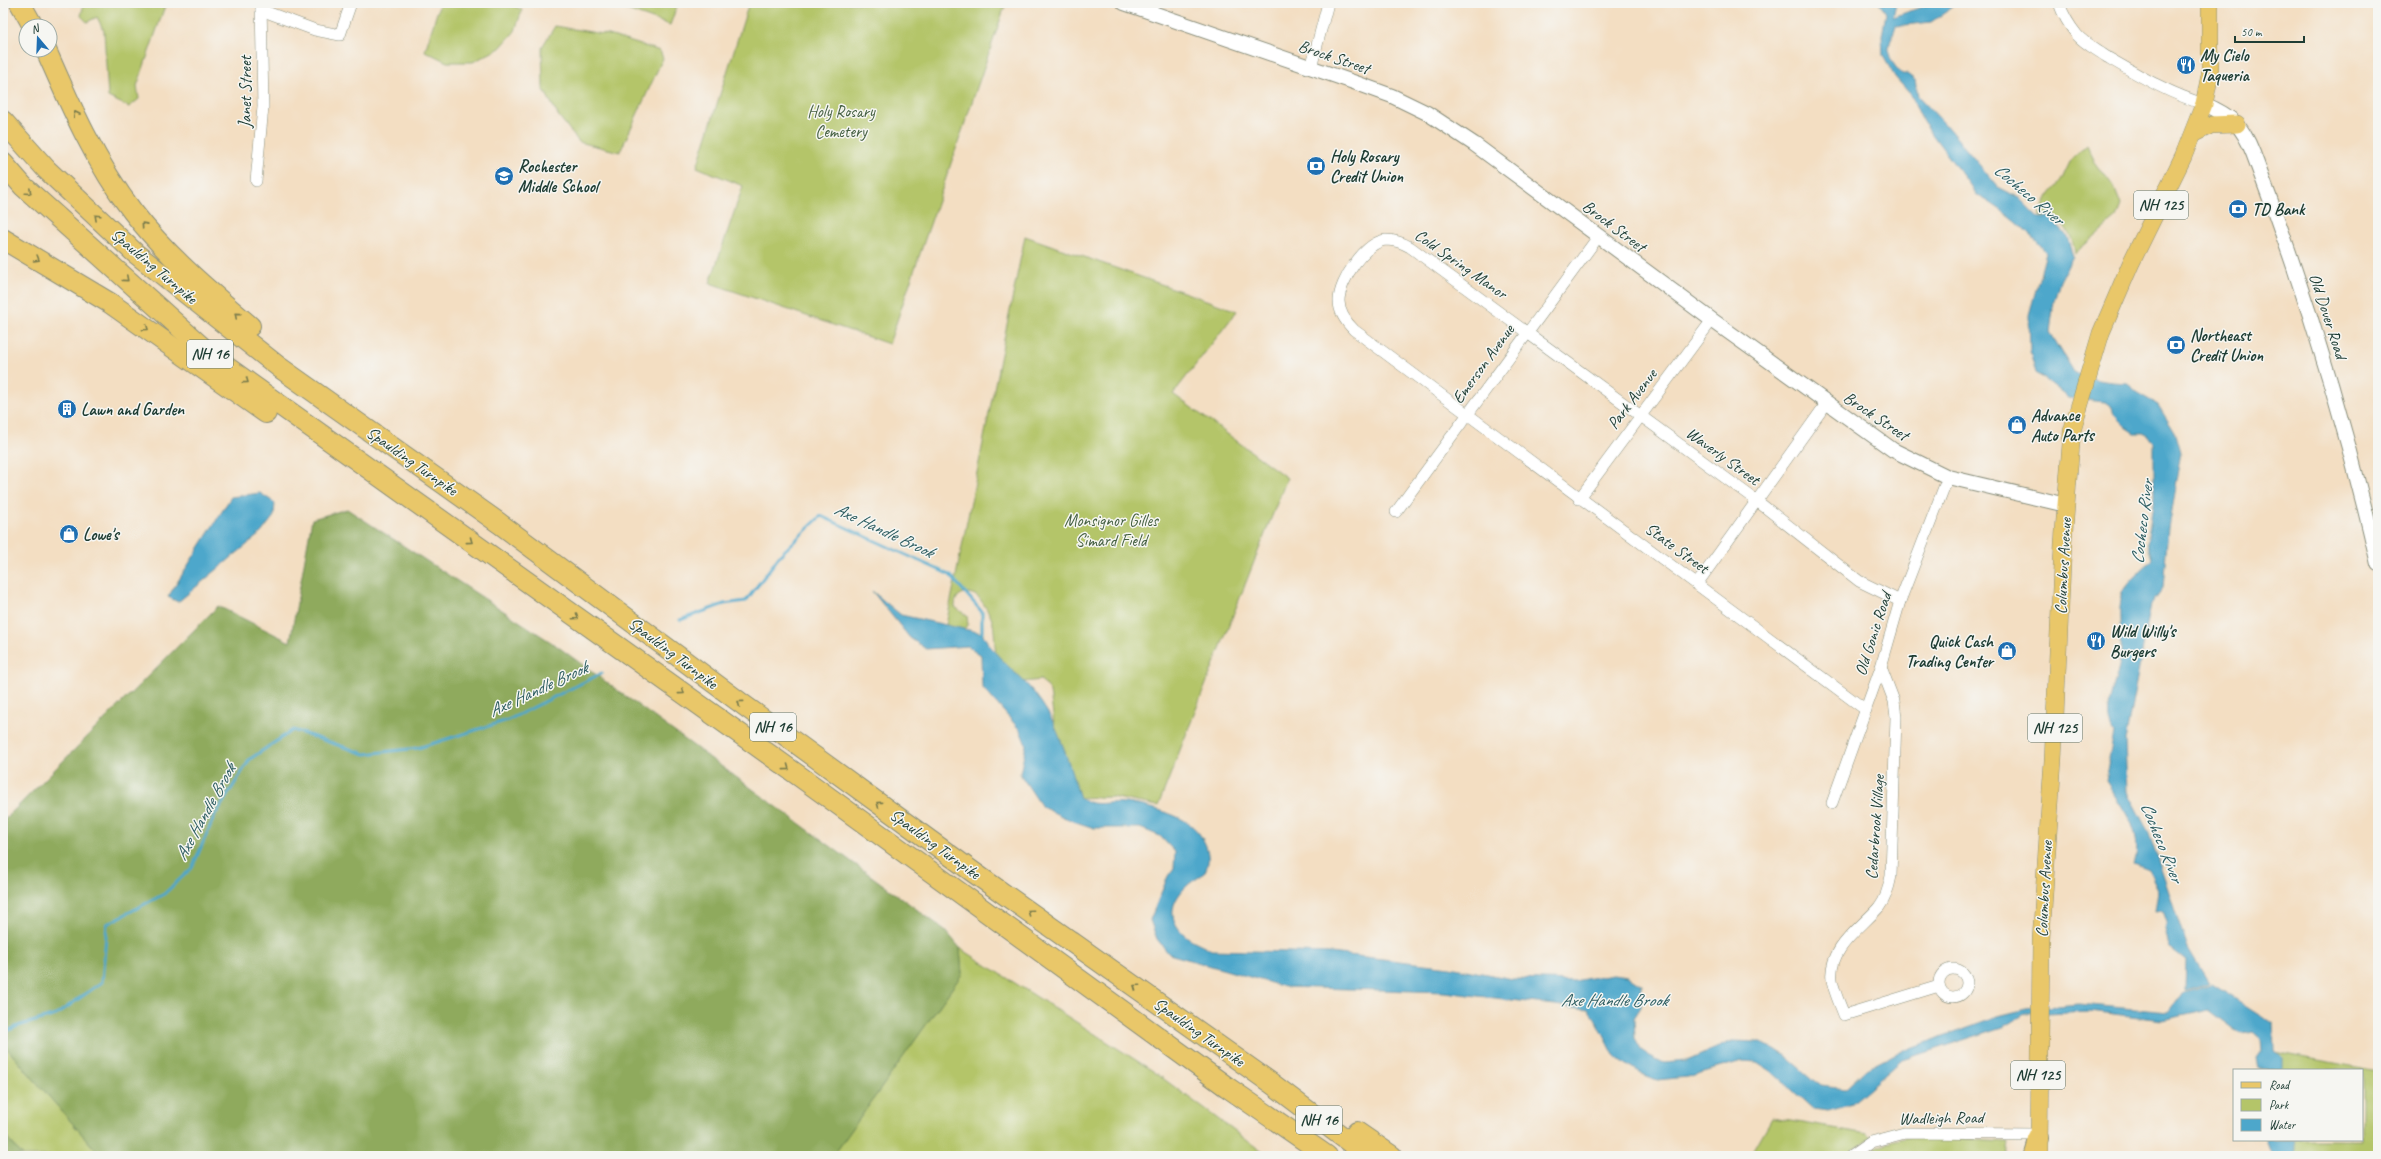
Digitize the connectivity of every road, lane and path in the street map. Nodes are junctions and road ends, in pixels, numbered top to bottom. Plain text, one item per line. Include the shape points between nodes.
1 (20, 3) edge
2 (351, 3) edge
3 (1124, 3) edge
4 (1328, 3) edge
5 (2059, 3) edge
6 (2210, 3) edge
7 (261, 6) edge
8 (28, 18) edge
9 (50, 58) edge
10 (1311, 68) junction
11 (2204, 104) junction
12 (3, 121) edge
13 (2237, 124) junction
14 (2193, 134) junction
15 (3, 163) edge
16 (256, 181) dead end
17 (1598, 236) junction
18 (3, 239) edge
19 (1712, 320) junction
20 (1528, 332) junction
21 (278, 367) junction
22 (1826, 404) junction
23 (1468, 414) junction
24 (1640, 417) junction
25 (1948, 477) junction
26 (1580, 499) junction
27 (1756, 501) junction
28 (2066, 505) junction
29 (1396, 512) dead end
30 (438, 518) junction
31 (2378, 564) edge
32 (1697, 584) junction
33 (1900, 601) junction
34 (1881, 667) junction
35 (1866, 710) junction
36 (1832, 803) dead end
37 (1939, 986) dead end
38 (1271, 1082) junction
39 (2037, 1146) edge
40 (1327, 1156) edge
41 (1368, 1156) edge
42 (1392, 1156) edge
43 (1851, 1156) edge

1 - 8 highway
2 - 7 street via 340,35 315,30
3 - 10 street, Brock Street
4 - 10 street
5 - 11 street via 2065,18 2086,43 2181,97
6 - 11 main road, Columbus Avenue / NH 125 via 2210,74
7 - 16 street, Janet Street via 263,107
21 -> 9 highway via 256,332 182,268 133,212 88,138
10 - 17 street, Brock Street via 1392,96 1427,113 1474,144
11 - 13 street, Old Dover Road via 2225,113
11 - 14 main road, Columbus Avenue / NH 125
21 -> 12 highway, Spaulding Turnpike / NH 16 via 135,253 47,170
13 - 14 main road via 2211,125
13 - 31 street, Old Dover Road via 2247,137 2259,169 2324,360 2349,445
14 - 28 main road, Columbus Avenue / NH 125 via 2120,286 2100,334 2072,430
15 -> 30 highway, Spaulding Turnpike / NH 16 via 23,186 214,358
17 - 19 street, Brock Street
17 - 20 street, Emerson Avenue
18 -> 30 highway via 110,304 377,487
19 - 22 street, Brock Street
19 - 24 street, Park Avenue
20 - 23 street, Emerson Avenue
20 - 23 street, Cold Spring Manor via 1410,247 1400,243 1386,240 1375,244 1350,271 1340,291 1339,302 1346,322
20 - 24 street, Waverly Street
38 -> 21 highway, Spaulding Turnpike / NH 16 via 972,872 500,523
22 - 25 street, Brock Street via 1913,462
22 - 27 street
23 - 26 street, State Street
23 - 29 street, Emerson Avenue
24 - 26 street, Park Avenue
24 - 27 street, Waverly Street
25 - 28 street, Brock Street
25 - 33 street, Old Gonic Road
26 - 32 street, State Street
27 - 32 street
27 - 33 street, Waverly Street via 1859,581
28 - 39 main road, Columbus Avenue / NH 125 via 2039,1008
30 -> 40 highway, Spaulding Turnpike / NH 16 via 802,778 1227,1087
32 - 35 street, State Street
33 - 34 street, Old Gonic Road
34 - 35 street, Old Gonic Road
34 - 37 street, Cedarbrook Village via 1894,701 1896,717 1891,876 1886,896 1879,907 1851,934 1835,959 1832,980 1844,1015
35 - 36 street, Old Gonic Road
38 - 41 highway, Spaulding Turnpike / NH 16
38 - 42 highway via 1307,1094
39 - 43 street, Wadleigh Road via 1905,1133 1871,1142

